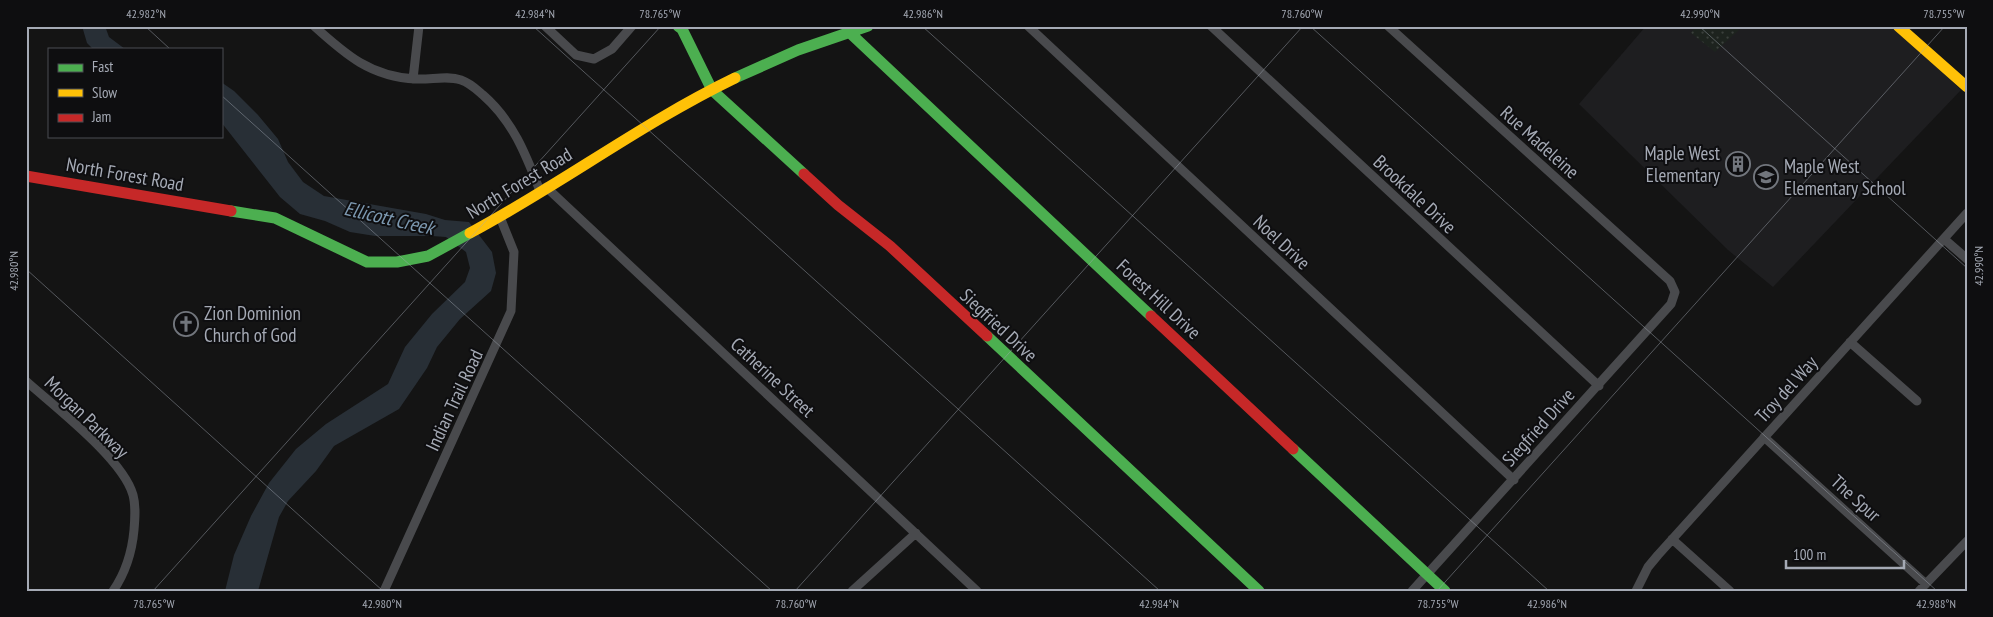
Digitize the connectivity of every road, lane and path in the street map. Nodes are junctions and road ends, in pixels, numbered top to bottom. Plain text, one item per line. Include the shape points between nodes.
1 (314, 26) edge
2 (419, 26) edge
3 (545, 26) edge
4 (632, 26) edge
5 (678, 26) edge
6 (868, 26) edge
7 (1028, 26) edge
8 (1211, 26) edge
9 (1388, 26) edge
10 (1898, 26) edge
11 (849, 32) junction
12 (412, 79) junction
13 (1967, 87) edge
14 (712, 90) junction
15 (26, 176) edge
16 (543, 189) junction
17 (1967, 214) edge
18 (500, 217) junction
19 (1944, 239) junction
20 (1967, 259) edge
21 (1670, 281) joint
22 (1850, 342) junction
23 (26, 381) edge
24 (1599, 386) junction
25 (1917, 401) dead end
26 (1764, 437) junction
27 (1514, 480) junction
28 (916, 532) junction
29 (1672, 538) junction
30 (1967, 541) edge
31 (1427, 574) junction
32 (1923, 587) edge
33 (113, 591) edge
34 (384, 591) edge
35 (852, 591) edge
36 (977, 591) edge
37 (1259, 591) edge
38 (1412, 591) edge
39 (1445, 591) edge
40 (1636, 591) edge
41 (1730, 591) edge

1 - 12 street via 362,65 392,76
2 - 12 street
3 - 4 street via 576,55 594,59 612,49
5 - 14 street
6 - 11 street, North Forest Road
7 - 27 street, Noel Drive
8 - 24 street, Brookdale Drive
9 - 21 street, Rue Madeleine
10 - 13 street
11 - 14 street, North Forest Road via 759,66
11 - 31 street, Forest Hill Drive
12 - 16 street via 458,79 472,85 498,108 510,124
14 - 16 street, North Forest Road
14 - 37 street, Siegfried Drive via 838,205 890,246
15 - 18 street, North Forest Road via 275,218 366,262 413,260 441,249
16 - 18 street, North Forest Road
16 - 28 street, Catherine Street
17 - 19 street, Troy del Way
18 - 34 street, Indian Trail Road via 514,252 511,312
19 - 20 street
19 - 22 street, Troy del Way
21 - 24 street, Siegfried Drive via 1675,292 1672,304
22 - 25 street
22 - 26 street, Troy del Way
23 - 33 street, Morgan Parkway via 97,445 129,484 134,502 133,538 125,569
24 - 27 street, Siegfried Drive
26 - 29 street, Troy del Way
26 - 32 street, The Spur
27 - 31 street, Siegfried Drive
28 - 35 street
28 - 36 street, Catherine Street
29 - 40 street, Troy del Way via 1648,567
29 - 41 street
30 - 32 street
31 - 38 street, Siegfried Drive
31 - 39 street, Forest Hill Drive

